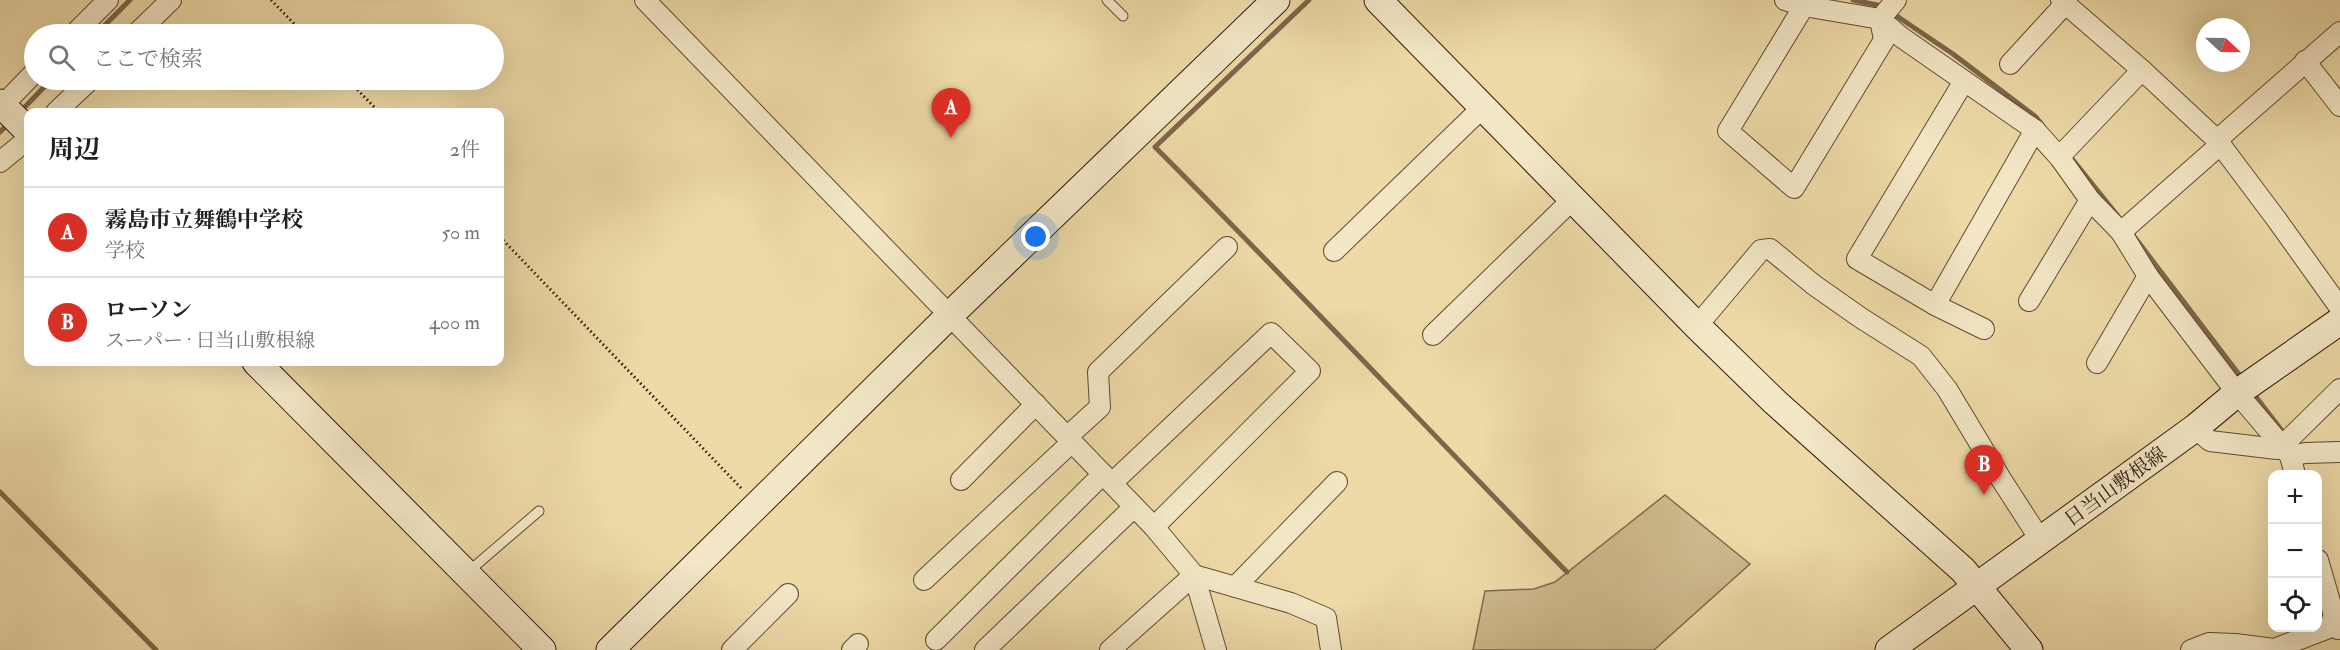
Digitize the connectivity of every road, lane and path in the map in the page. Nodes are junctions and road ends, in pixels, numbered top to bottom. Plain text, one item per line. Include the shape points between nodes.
1 (108, 0) edge
2 (171, 0) edge
3 (271, 0) edge
4 (645, 0) edge
5 (1107, 0) edge
6 (1276, 0) edge
7 (1378, 0) edge
8 (1785, 0) edge
9 (2063, 2) edge
10 (1804, 6) junction
11 (1888, 9) edge
12 (1123, 16) dead end
13 (84, 24) edge
14 (146, 24) edge
15 (294, 24) edge
16 (2340, 32) edge
17 (2306, 60) junction
18 (2010, 64) dead end
19 (2142, 70) junction
20 (1964, 81) junction
21 (26, 90) edge
22 (79, 90) edge
23 (358, 90) edge
24 (2340, 106) edge
25 (1483, 107) junction
26 (60, 108) edge
27 (375, 108) edge
28 (13, 117) edge
29 (2035, 130) junction
30 (2219, 142) junction
31 (2065, 152) junction
32 (0, 162) edge
33 (1572, 200) junction
34 (2091, 200) junction
35 (2126, 227) junction
36 (504, 241) edge
37 (1227, 247) dead end
38 (1334, 251) dead end
39 (2148, 276) junction
40 (2029, 301) dead end
41 (1935, 305) junction
42 (2340, 308) edge
43 (950, 315) junction
44 (2340, 321) edge
45 (1697, 326) junction
46 (1984, 329) dead end
47 (1433, 335) dead end
48 (2097, 363) dead end
49 (260, 366) edge
50 (2244, 389) junction
51 (2340, 389) edge
52 (1036, 405) junction
53 (2195, 428) junction
54 (1070, 439) junction
55 (2289, 451) edge
56 (2340, 452) edge
57 (1107, 478) junction
58 (961, 480) dead end
59 (1337, 482) dead end
60 (758, 505) junction
61 (1134, 507) junction
62 (539, 511) dead end
63 (1155, 527) junction
64 (2041, 541) junction
65 (466, 574) junction
66 (2322, 574) edge
67 (1194, 575) junction
68 (924, 580) dead end
69 (1976, 586) junction
70 (1235, 587) junction
71 (788, 594) dead end
72 (2337, 626) edge
73 (936, 640) dead end
74 (542, 650) edge
75 (610, 650) edge
76 (732, 650) edge
77 (985, 650) edge
78 (1110, 650) edge
79 (1216, 650) edge
80 (1331, 650) edge
81 (1889, 650) edge
82 (2029, 650) edge
83 (2191, 650) edge

1 - 13 street
2 - 14 street
3 - 15 path
4 - 43 street
5 - 12 lane
6 - 43 street
7 - 25 street
8 - 10 street
9 - 18 street
9 - 19 street
10 - 11 street
10 - 11 street via 1728,130 1794,188 1884,40
11 - 20 street via 1901,37
16 - 17 street
17 - 24 street
17 - 30 street
19 - 30 street
19 - 31 street
20 - 29 street
20 - 41 street via 1857,259
21 - 28 street
22 - 26 street
23 - 27 path
25 - 33 street
25 - 38 street
28 - 32 street
29 - 31 street
29 - 41 street
30 - 35 street
30 - 42 street
31 - 34 street
33 - 45 street
33 - 47 street
34 - 35 street
34 - 40 street
35 - 39 street
36 - 60 path
37 - 54 street via 1098,372 1100,407
39 - 48 street
39 - 50 street
41 - 46 street
43 - 52 street
43 - 60 street
44 - 50 street, 日当山敷根線
45 - 64 street via 1761,250 1770,249 1814,285 1922,356 1947,389
45 - 69 street
49 - 65 street
50 - 53 street, 日当山敷根線
50 - 55 street
51 - 55 street
52 - 54 street
52 - 58 street
53 - 55 street via 2210,441
53 - 64 street, 日当山敷根線
54 - 57 street
54 - 68 street
55 - 56 street
57 - 61 street
57 - 63 street via 1270,333 1310,371
57 - 73 street
59 - 70 street
60 - 75 street
61 - 63 street
61 - 77 street
62 - 65 lane
63 - 67 street
64 - 69 street, 日当山敷根線
65 - 74 street
66 - 72 street
67 - 70 street
67 - 78 street
67 - 79 street
69 - 81 street, 日当山敷根線
69 - 82 street
70 - 80 street via 1326,618
71 - 76 street
72 - 83 street via 2274,650 2210,643

